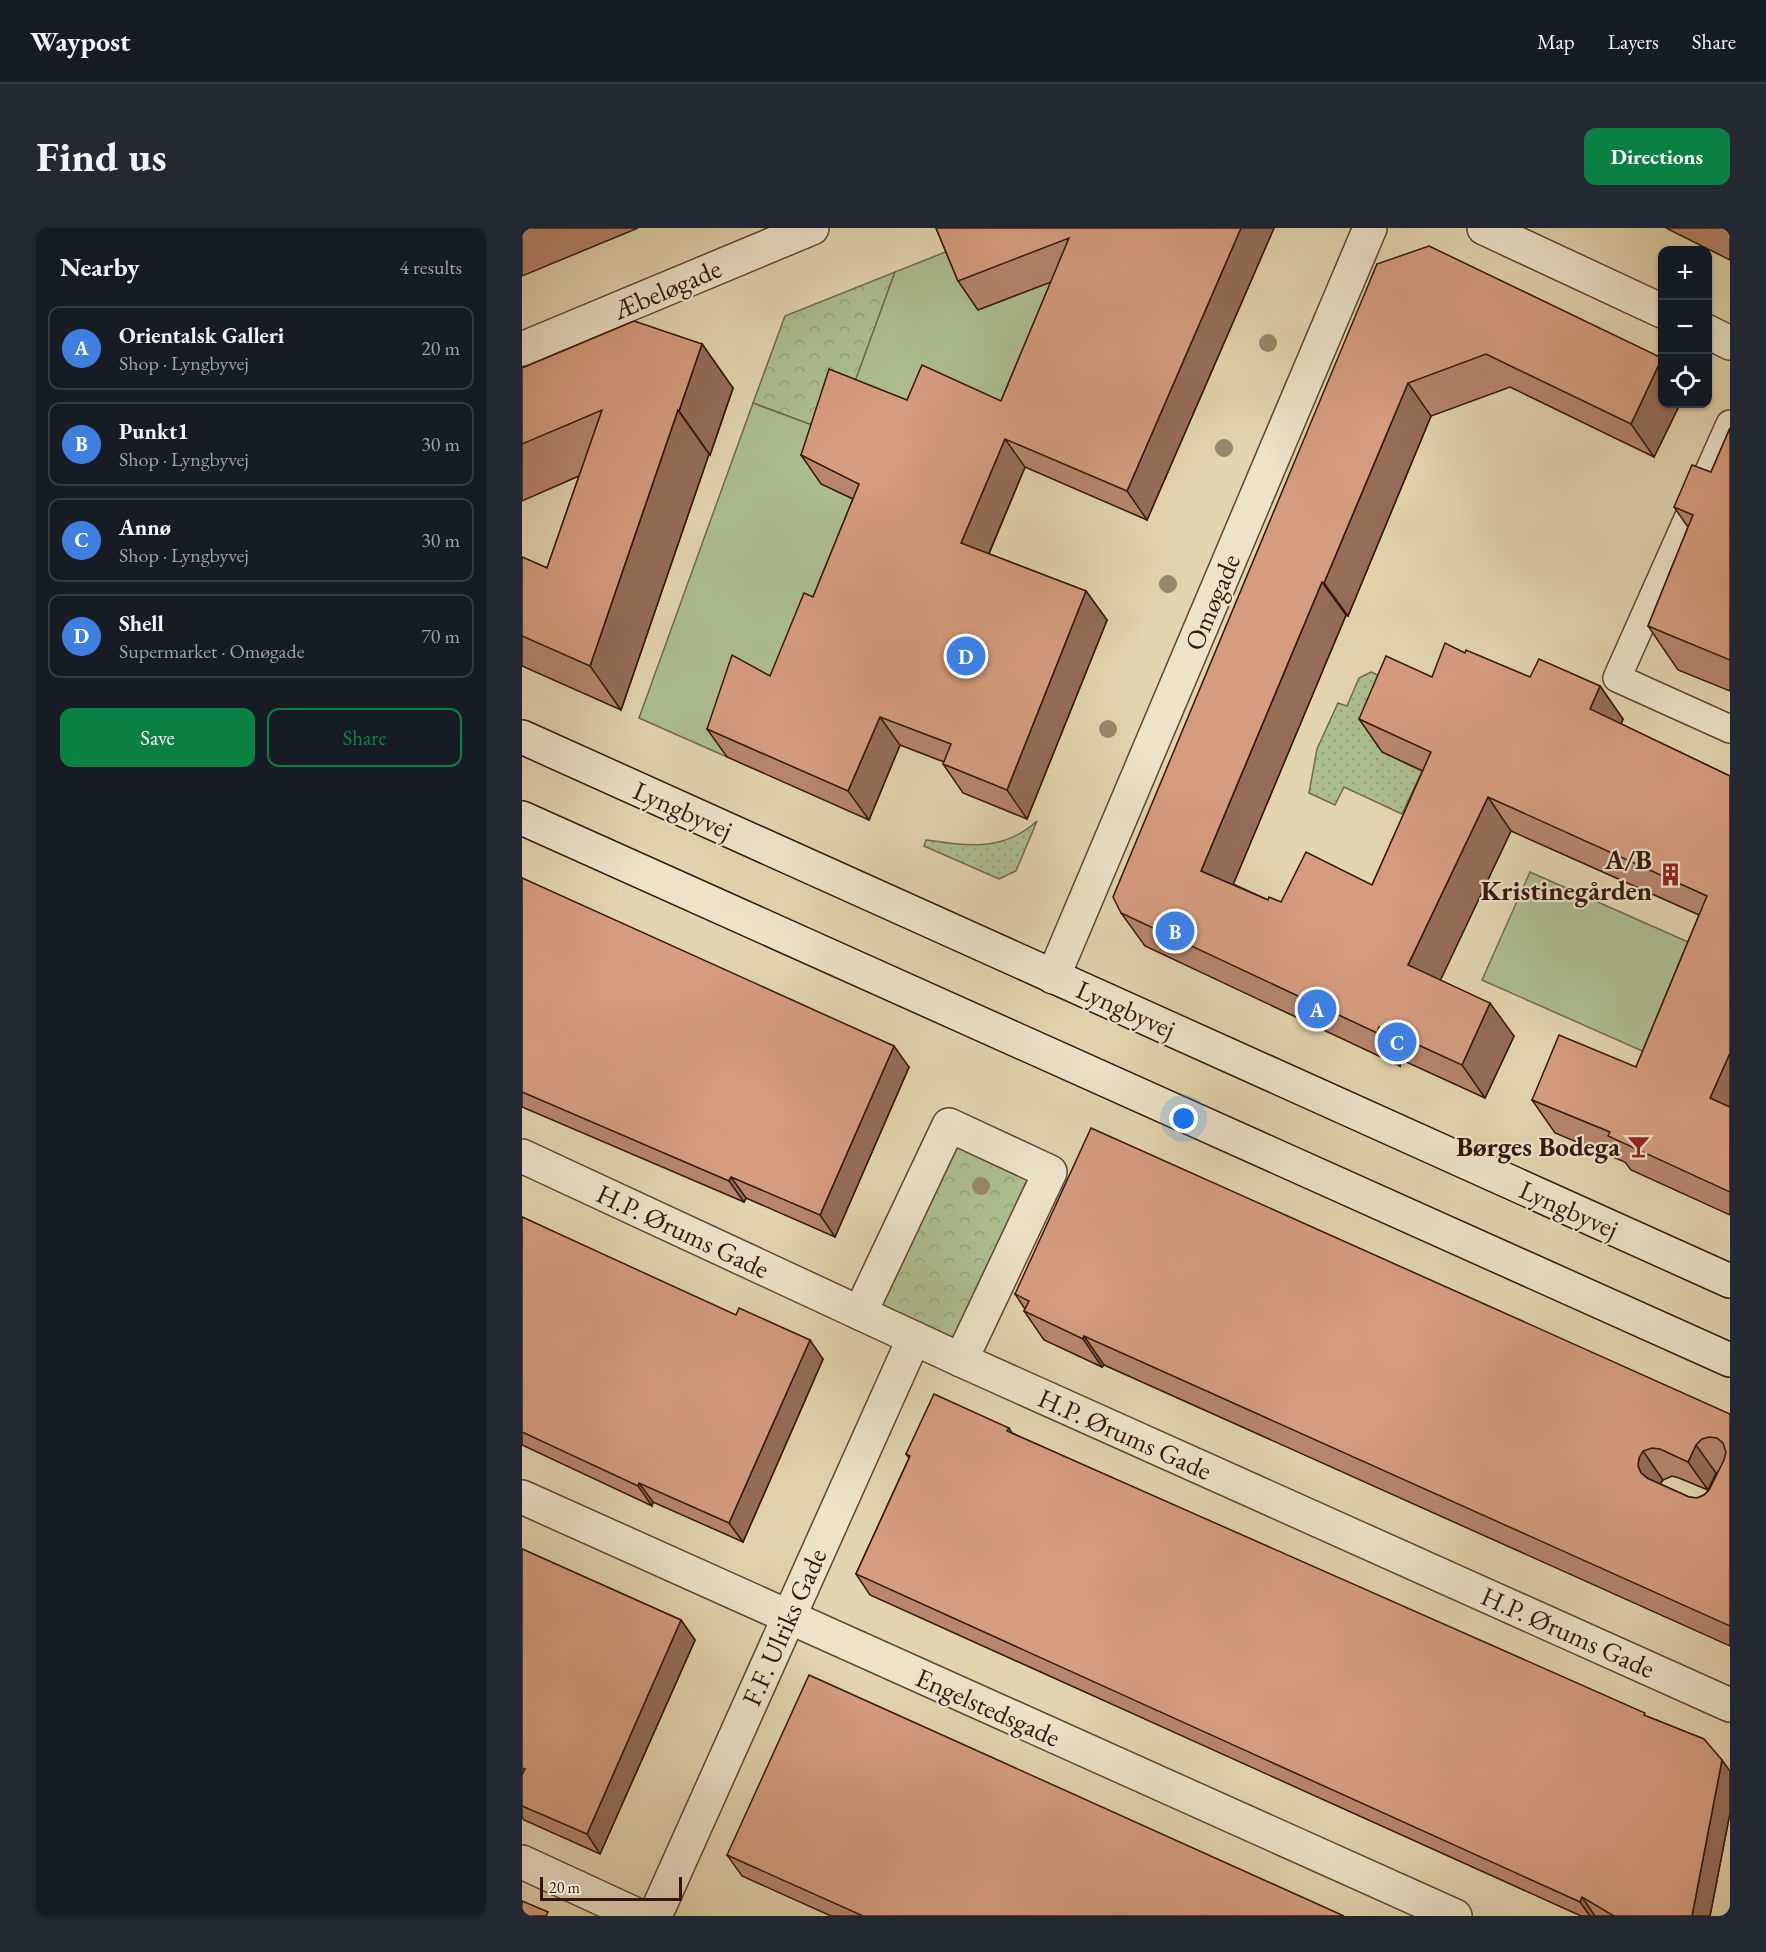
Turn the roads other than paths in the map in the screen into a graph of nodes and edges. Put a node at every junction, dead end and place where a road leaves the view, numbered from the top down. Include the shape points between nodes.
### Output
1 (812, 228) edge
2 (1370, 228) edge
3 (1484, 228) edge
4 (1658, 309) edge
5 (1712, 334) edge
6 (1730, 343) edge
7 (522, 349) edge
8 (1730, 424) edge
9 (1730, 729) edge
10 (522, 737) edge
11 (522, 818) edge
12 (1053, 976) junction
13 (522, 1156) edge
14 (1730, 1281) edge
15 (860, 1313) junction
16 (914, 1338) junction
17 (961, 1360) junction
18 (1730, 1360) edge
19 (522, 1497) edge
20 (788, 1618) junction
21 (1730, 1705) edge
22 (522, 1862) edge
23 (639, 1916) edge
24 (655, 1916) edge
25 (1455, 1916) edge

1 - 7 street, Æbeløgade
2 - 12 street, Omøgade
3 - 4 street
5 - 6 street
8 - 9 lane via 1617,678
10 - 12 street, Lyngbyvej
11 - 18 street
12 - 14 street, Lyngbyvej
13 - 15 street, H.P. Ørums Gade
15 - 16 street, H.P. Ørums Gade
15 - 17 street via 949,1125 1050,1172
16 - 17 street, H.P. Ørums Gade
16 - 20 street, F.F. Ulriks Gade
17 - 21 street, H.P. Ørums Gade
19 - 20 street, Engelstedsgade
20 - 24 street, F.F. Ulriks Gade
20 - 25 street, Engelstedsgade
22 - 23 street

